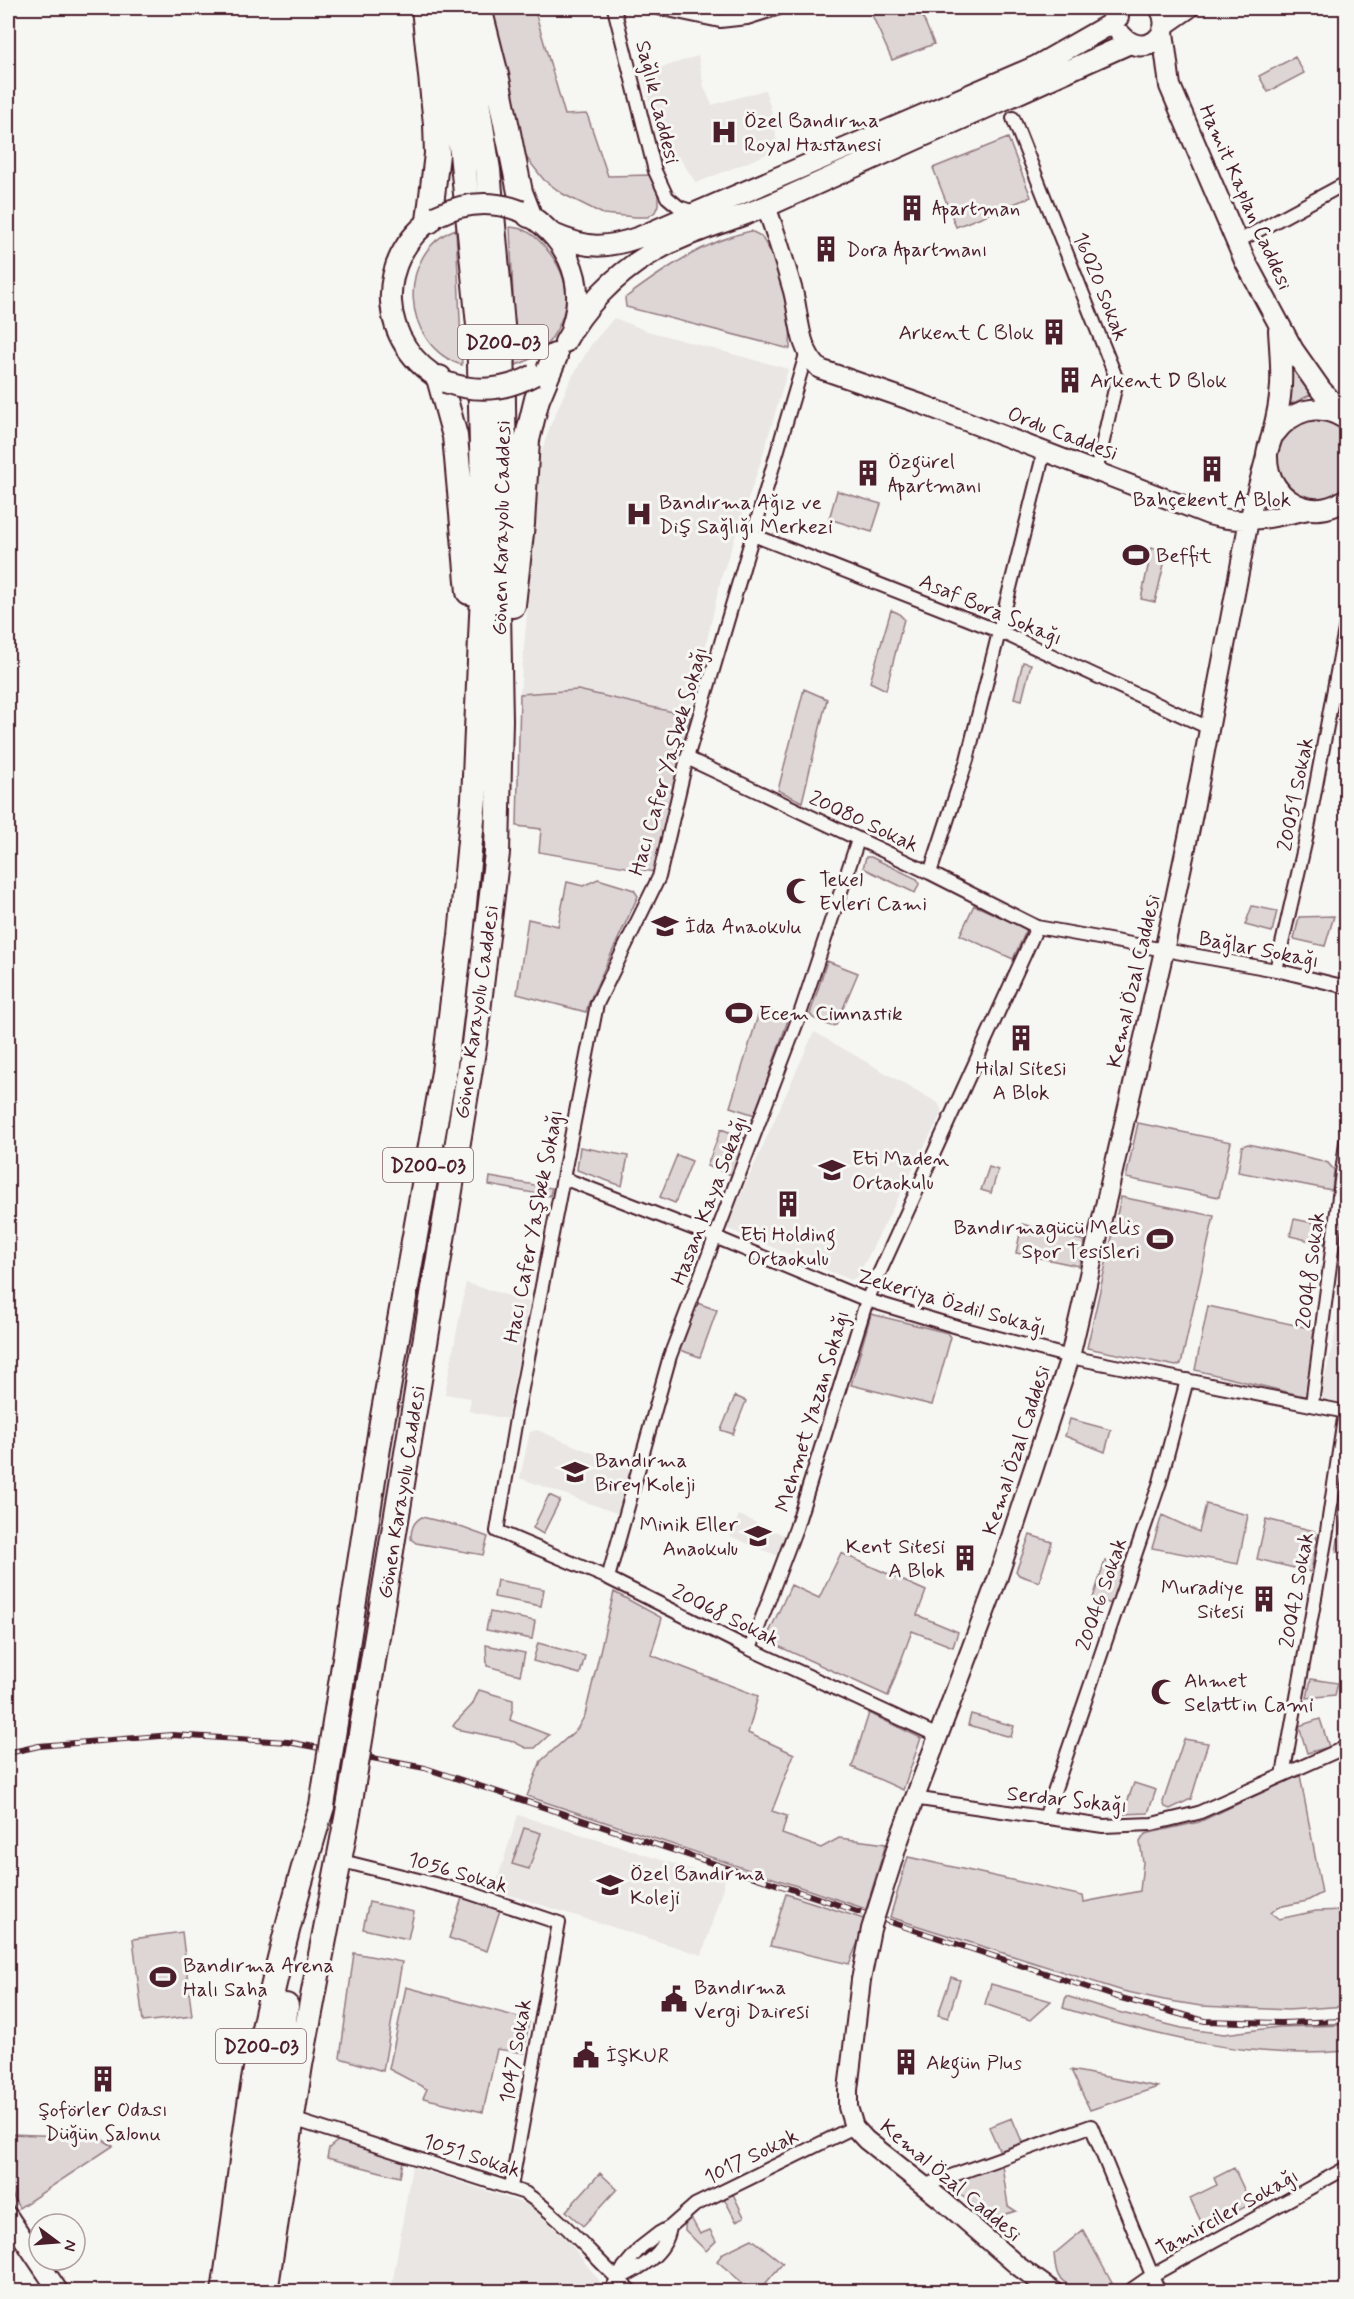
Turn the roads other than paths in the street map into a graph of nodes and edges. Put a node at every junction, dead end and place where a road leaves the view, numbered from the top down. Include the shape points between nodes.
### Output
1 (424, 8) edge
2 (442, 8) edge
3 (464, 8) edge
4 (479, 8) edge
5 (614, 8) edge
6 (658, 8) edge
7 (779, 8) edge
8 (1188, 8) edge
9 (1120, 10) edge
10 (1163, 21) edge
11 (1133, 44) junction
12 (1170, 86) junction
13 (1013, 118) dead end
14 (1347, 183) edge
15 (766, 206) junction
16 (674, 211) junction
17 (525, 213) junction
18 (433, 219) junction
19 (553, 234) junction
20 (1237, 242) junction
21 (1279, 327) junction
22 (560, 349) junction
23 (807, 351) junction
24 (442, 380) junction
25 (1347, 419) edge
26 (1270, 443) junction
27 (1044, 452) junction
28 (1096, 472) junction
29 (1347, 499) edge
30 (1313, 509) junction
31 (1284, 516) junction
32 (1249, 520) junction
33 (753, 535) junction
34 (1244, 549) junction
35 (1347, 624) edge
36 (1000, 632) junction
37 (480, 662) junction
38 (500, 678) junction
39 (1341, 687) edge
40 (1209, 728) junction
41 (687, 758) junction
42 (858, 840) junction
43 (930, 873) junction
44 (1037, 927) junction
45 (1164, 951) junction
46 (1276, 970) junction
47 (1347, 987) edge
48 (1347, 1142) edge
49 (563, 1178) junction
50 (716, 1237) junction
51 (867, 1300) junction
52 (1070, 1357) junction
53 (1187, 1380) junction
54 (1312, 1404) junction
55 (1346, 1412) edge
56 (496, 1531) joint
57 (608, 1578) junction
58 (750, 1649) junction
59 (938, 1736) junction
60 (1347, 1747) edge
61 (1283, 1775) junction
62 (913, 1798) junction
63 (322, 1806) junction
64 (348, 1813) junction
65 (1045, 1818) junction
66 (346, 1862) junction
67 (559, 1923) joint
68 (302, 2122) junction
69 (854, 2127) junction
70 (1347, 2169) edge
71 (923, 2186) junction
72 (511, 2187) junction
73 (8, 2216) edge
74 (1151, 2276) junction
75 (617, 2279) junction
76 (1047, 2289) edge
77 (59, 2292) edge
78 (224, 2292) edge
79 (243, 2292) edge
80 (265, 2292) edge
81 (275, 2292) edge
82 (610, 2292) edge
83 (632, 2292) edge
84 (1128, 2292) edge
85 (1159, 2292) edge

1 - 18 highway via 436,124
2 - 37 highway, Gönen Karayolu Caddesi / D200-03 via 462,153 479,325 483,487
3 - 38 highway, Gönen Karayolu Caddesi / D200-03 via 488,170 502,325
4 - 17 highway
5 - 16 street, Sağlık Caddesi via 649,154
6 - 7 street via 720,21
8 - 10 main road
9 - 11 main road, Hamit Kaplan Caddesi via 1121,35
9 - 16 main road via 1107,26 1037,66 694,212
10 - 11 main road via 1149,45
10 - 12 main road, Hamit Kaplan Caddesi
11 - 12 main road, Hamit Kaplan Caddesi
11 - 15 main road
12 - 20 main road, Hamit Kaplan Caddesi
13 - 28 street, 16020 Sokak via 1117,380
14 - 20 street
15 - 22 main road via 674,241 646,256 600,294
15 - 23 main road
16 - 19 main road via 640,237 618,245 574,243
17 - 18 main road, bridge via 500,204 478,203 456,207
17 - 19 main road
18 - 24 main road via 412,237 400,256 391,300 394,322 403,343 415,360
19 - 22 main road via 566,253 576,286 576,309
20 - 21 main road, Hamit Kaplan Caddesi
21 - 25 main road, Hamit Kaplan Caddesi via 1316,384
21 - 26 main road, Hamit Kaplan Caddesi via 1281,386
22 - 24 main road, bridge via 534,375 516,384 496,389 465,388
22 - 38 highway via 537,399 527,440 515,588
23 - 27 main road, Ordu Caddesi via 825,372
23 - 33 street, Hacı Cafer Yaşbek Sokağı
24 - 37 highway via 454,436 469,600
25 - 26 main road, Hamit Kaplan Caddesi via 1322,409 1294,414 1281,423
26 - 30 main road via 1267,468 1274,485 1284,498
26 - 32 main road, Hamit Kaplan Caddesi
27 - 28 main road, Ordu Caddesi
27 - 36 street
28 - 32 main road, Ordu Caddesi via 1209,515 1229,521
29 - 30 main road, Ordu Caddesi via 1332,507
30 - 31 main road, Ordu Caddesi
31 - 32 main road, Ordu Caddesi
31 - 34 main road via 1256,535
32 - 34 main road, Kemal Özal Caddesi
33 - 36 street, Asaf Bora Sokağı
33 - 41 street, Hacı Cafer Yaşbek Sokağı
34 - 40 main road, Kemal Özal Caddesi
35 - 39 street, 20051 Sokak
36 - 40 street, Asaf Bora Sokağı
36 - 43 street via 967,760
37 - 63 highway, Gönen Karayolu Caddesi / D200-03, bridge via 474,799 444,1072 384,1411
38 - 64 highway, Gönen Karayolu Caddesi / D200-03, bridge via 497,853 474,1044
39 - 46 street, 20051 Sokak
40 - 45 main road, Kemal Özal Caddesi
41 - 42 street, 20080 Sokak
41 - 49 street, Hacı Cafer Yaşbek Sokağı via 658,878 597,1004
42 - 43 street, 20080 Sokak
42 - 50 street, Hasan Kaya Sokağı via 799,1017
43 - 44 street, 20080 Sokak
44 - 45 street, 20080 Sokak
44 - 51 street, Mehmet Yazan Sokağı
45 - 46 street, Bağlar Sokağı
45 - 52 main road, Kemal Özal Caddesi
46 - 47 street, Bağlar Sokağı
48 - 54 street, 20048 Sokak
49 - 50 street, Zekeriya Özdil Sokağı
49 - 56 street, Hacı Cafer Yaşbek Sokağı
50 - 51 street, Zekeriya Özdil Sokağı
50 - 57 street, Hasan Kaya Sokağı via 670,1356
51 - 52 street, Zekeriya Özdil Sokağı
51 - 58 street, Mehmet Yazan Sokağı via 796,1528
52 - 53 street, Zekeriya Özdil Sokağı
52 - 59 main road, Kemal Özal Caddesi via 997,1580
53 - 54 street, Zekeriya Özdil Sokağı
53 - 65 street, 20046 Sokak via 1160,1482
54 - 55 street, Zekeriya Özdil Sokağı
55 - 61 street, 20042 Sokak
56 - 57 street, 20068 Sokak
57 - 58 street, 20068 Sokak
58 - 59 street, 20068 Sokak
59 - 62 main road, Kemal Özal Caddesi
60 - 61 street, Serdar Sokağı
61 - 65 street, Serdar Sokağı via 1198,1813 1152,1824 1103,1827
62 - 65 street, Serdar Sokağı
62 - 69 main road, Kemal Özal Caddesi, bridge via 870,1929 848,2090
63 - 78 highway, D200-03 via 294,1899 262,2045
63 - 79 highway, Gönen Karayolu Caddesi / D200-03 via 277,2056
64 - 66 main road
64 - 80 highway, Gönen Karayolu Caddesi / D200-03 via 300,2065
66 - 67 street, 1056 Sokak via 467,1892
66 - 68 main road via 342,1904
67 - 72 street, 1047 Sokak
68 - 72 street, 1051 Sokak
68 - 81 main road
69 - 71 main road, Kemal Özal Caddesi
69 - 75 street, 1017 Sokak via 695,2205 670,2227 667,2239 651,2259
70 - 74 street, Tamirciler Sokağı
71 - 74 street via 1091,2126
71 - 76 main road, Kemal Özal Caddesi
72 - 75 street, 1051 Sokak via 537,2201
73 - 77 main road
74 - 84 street, Tamirciler Sokağı
74 - 85 street
75 - 82 street
75 - 83 street, 1051 Sokak

